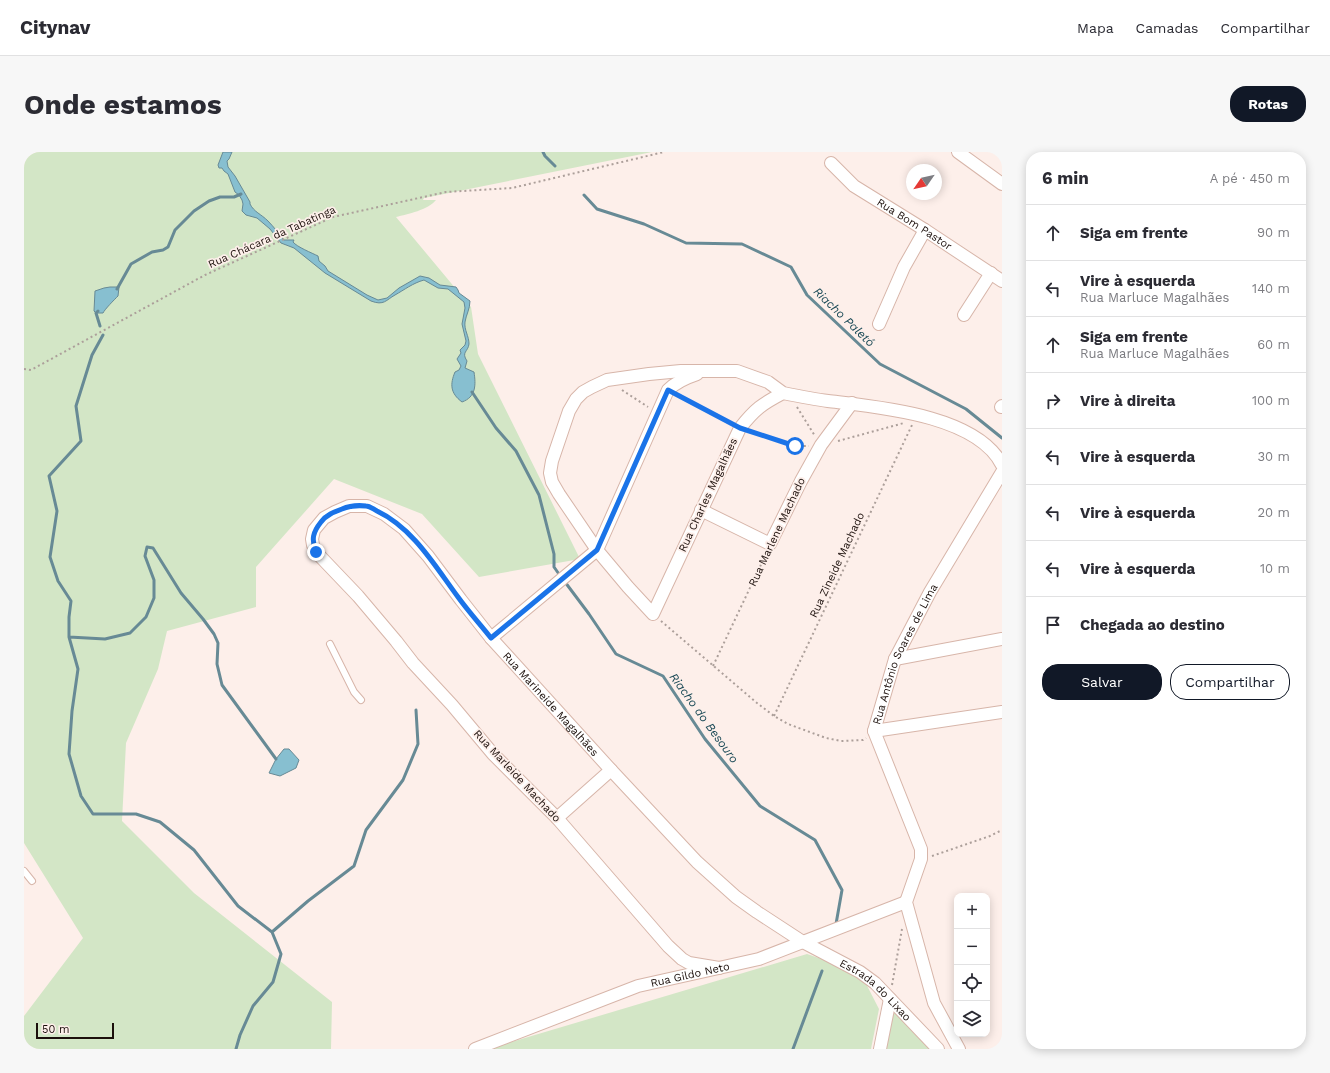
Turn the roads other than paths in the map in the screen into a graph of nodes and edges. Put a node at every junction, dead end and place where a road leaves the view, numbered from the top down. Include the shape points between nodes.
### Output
1 (958, 152) edge
2 (831, 163) dead end
3 (1002, 184) edge
4 (925, 230) junction
5 (991, 273) junction
6 (1002, 281) edge
7 (964, 315) dead end
8 (879, 324) dead end
9 (707, 371) junction
10 (783, 393) junction
11 (852, 403) junction
12 (1002, 465) edge
13 (1002, 472) edge
14 (701, 510) junction
15 (313, 545) joint
16 (597, 550) junction
17 (491, 638) junction
18 (1002, 639) edge
19 (330, 644) dead end
20 (895, 659) junction
21 (361, 700) dead end
22 (1002, 712) edge
23 (874, 730) junction
24 (611, 770) junction
25 (557, 818) junction
26 (24, 870) edge
27 (32, 881) dead end
28 (906, 902) junction
29 (803, 942) junction
30 (719, 968) junction
31 (890, 999) junction
32 (475, 1049) edge
33 (880, 1049) edge
34 (938, 1049) edge
35 (960, 1049) edge

1 - 3 street
2 - 4 street, Rua Bom Pastor via 854,186
4 - 5 street, Rua Bom Pastor
4 - 8 street via 904,267
5 - 6 street, Rua Bom Pastor
5 - 7 street
9 - 10 street via 738,371 768,382
9 - 16 street via 684,379 668,390
9 - 16 street via 649,374 607,380 583,392 576,399 569,411 550,473 559,494
10 - 11 street
10 - 14 street, Rua Charles Magalhães via 758,407 740,428
11 - 12 street via 906,412 960,428 990,448
11 - 14 street, Rua Marlene Machado via 820,445 800,480 770,544
13 - 20 street, Rua Antônio Soares de Lima via 930,592
14 - 16 street, Rua Charles Magalhães via 653,614
15 - 17 street, Rua Marineide Magalhães via 314,530 324,518 335,512 349,506 367,506 384,514 404,529 428,556
15 - 25 street, Rua Marleide Machado via 316,552 358,596 493,754
16 - 17 street
17 - 24 street, Rua Marineide Magalhães
18 - 20 street
19 - 21 lane via 354,692
20 - 23 street, Rua Antônio Soares de Lima
22 - 23 street
23 - 28 street, Rua Antônio Soares de Lima via 921,849 921,859
24 - 25 street
24 - 29 street, Rua Marineide Magalhães via 715,879 757,912
25 - 30 street, Rua Marleide Machado via 682,959 700,966
26 - 27 lane
28 - 29 street, Rua Gildo Neto
28 - 35 street via 934,1003
29 - 30 street, Rua Gildo Neto via 759,960
29 - 31 street, Estrada do Lixao via 860,972
30 - 32 street, Rua Gildo Neto via 638,986
31 - 33 street
31 - 34 street, Estrada do Lixao

